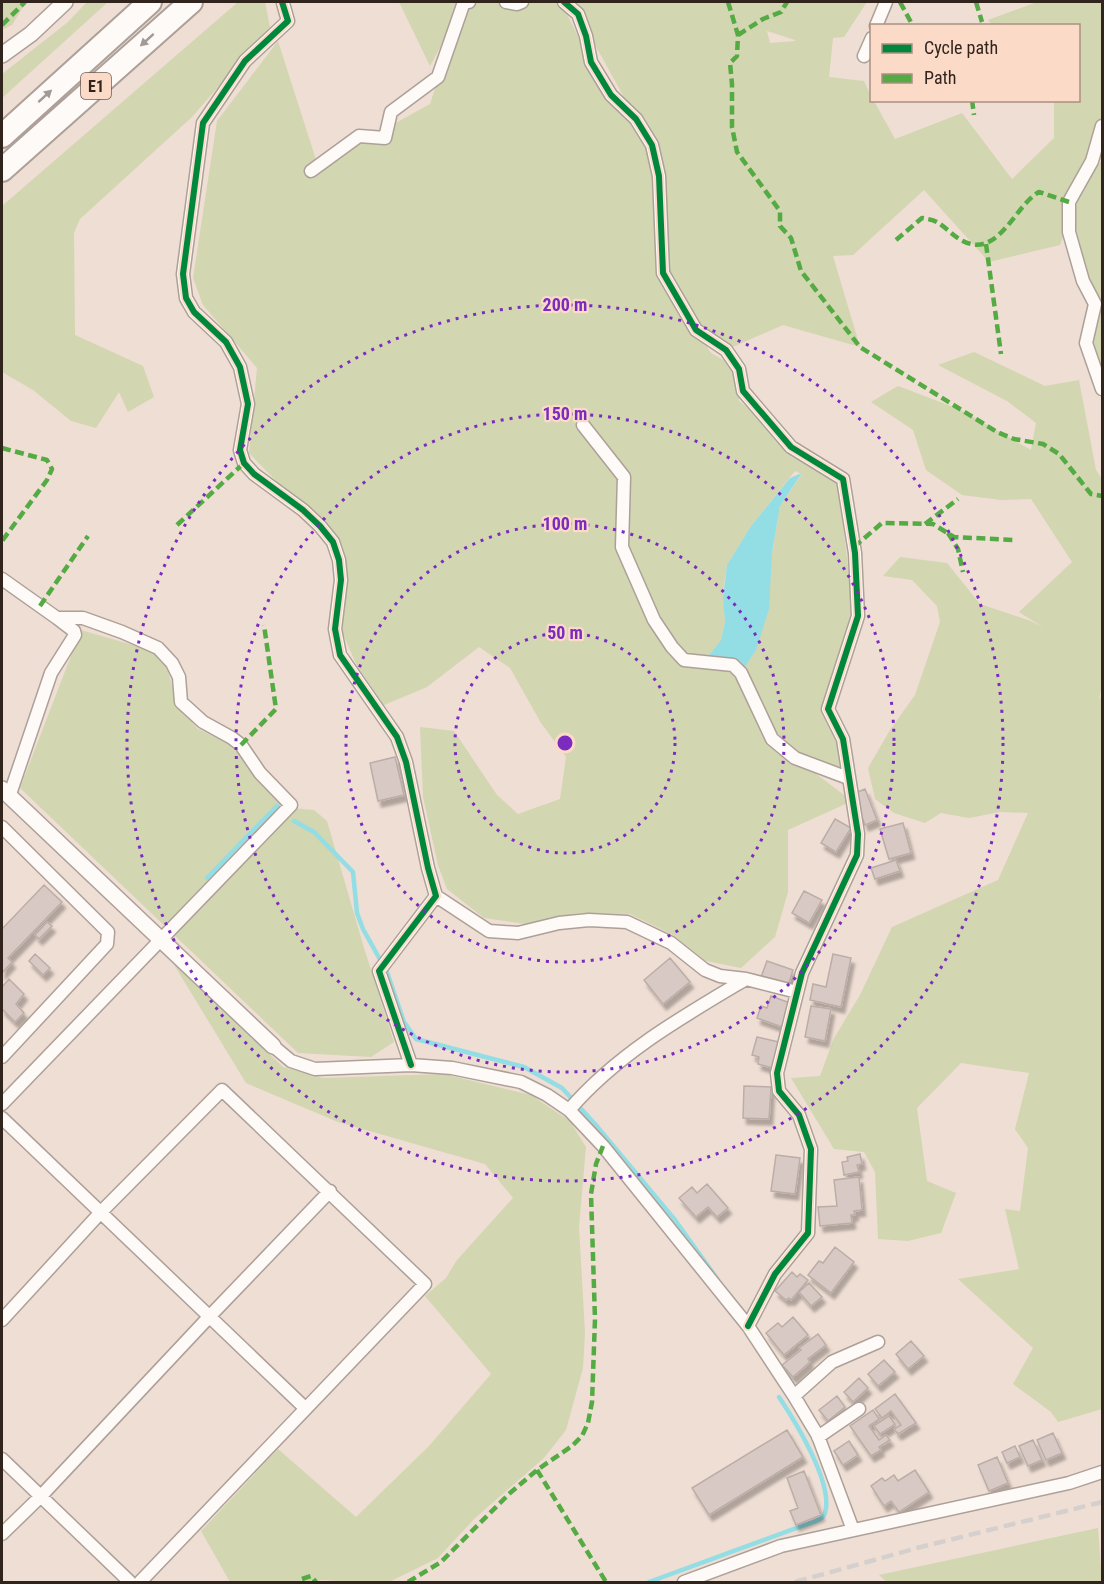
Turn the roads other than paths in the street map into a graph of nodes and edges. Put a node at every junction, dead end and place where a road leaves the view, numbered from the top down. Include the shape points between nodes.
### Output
1 (65, 2) edge
2 (150, 2) edge
3 (191, 2) edge
4 (470, 2) edge
5 (506, 2) edge
6 (522, 2) edge
7 (564, 2) edge
8 (886, 2) edge
9 (283, 3) dead end
10 (877, 24) edge
11 (870, 42) edge
12 (2, 55) edge
13 (864, 56) dead end
14 (1102, 126) edge
15 (2, 136) edge
16 (2, 170) edge
17 (311, 171) dead end
18 (1102, 389) edge
19 (583, 424) dead end
20 (2, 579) edge
21 (57, 618) junction
22 (848, 778) junction
23 (5, 793) edge
24 (2, 827) edge
25 (436, 896) junction
26 (160, 939) junction
27 (746, 979) junction
28 (797, 992) junction
29 (273, 1046) joint
30 (2, 1057) edge
31 (411, 1065) junction
32 (2, 1104) edge
33 (569, 1109) junction
34 (2, 1118) edge
35 (330, 1191) junction
36 (101, 1212) junction
37 (208, 1317) junction
38 (2, 1320) edge
39 (748, 1326) junction
40 (878, 1342) dead end
41 (794, 1396) junction
42 (305, 1408) junction
43 (858, 1409) dead end
44 (818, 1437) junction
45 (2, 1459) edge
46 (1102, 1472) edge
47 (41, 1497) junction
48 (853, 1530) junction
49 (2, 1534) edge
50 (130, 1582) edge
51 (140, 1582) edge
52 (684, 1582) edge

1 - 12 street
15 -> 2 highway, E1
3 -> 16 highway, E1
4 - 17 street via 464,3 438,77 391,112 385,138 359,136
5 - 6 street
7 - 22 street via 578,14 591,62 611,96 636,119 652,145 659,176 663,273 690,321 696,330 726,350 739,369 743,391 791,447 843,479 855,553 858,616 828,709 843,739
8 - 10 street
9 - 25 street via 288,21 245,61 203,123 183,274 186,298 194,312 226,342 240,368 248,404 240,450 244,463 303,510 333,542 341,580 334,629 340,655 397,737
11 - 13 street
14 - 18 street via 1092,161 1069,202 1069,232 1083,281 1095,304 1086,343
19 - 22 street via 624,477 622,547 654,620 672,648 684,660 733,665 741,673 772,739 795,758
20 - 21 street
21 - 23 street via 75,635 51,673
21 - 26 street via 83,618 158,648 179,677 181,702 202,722 241,745 260,773 291,805
22 - 28 street via 858,855
23 - 26 street
24 - 30 street via 108,932 107,944
25 - 27 street via 489,931 518,933 589,920 627,922 671,943 705,970
25 - 31 street via 379,972
26 - 29 street
26 - 32 street
27 - 28 street
27 - 33 street via 666,1026 588,1087
28 - 39 street via 777,1073 779,1091 799,1115 811,1149 808,1233 775,1274
29 - 31 street via 291,1060 315,1069
31 - 33 street via 452,1068 521,1082
33 - 39 street
34 - 36 street
35 - 36 street via 222,1090
35 - 37 street
35 - 42 street via 425,1284
36 - 37 street
36 - 38 street
37 - 42 street
37 - 47 street
39 - 41 street
40 - 41 street via 832,1362
41 - 44 street
42 - 51 street
43 - 44 street
44 - 48 street
45 - 47 street
46 - 48 street via 1070,1483
47 - 49 street
47 - 50 street
48 - 52 street via 782,1546

